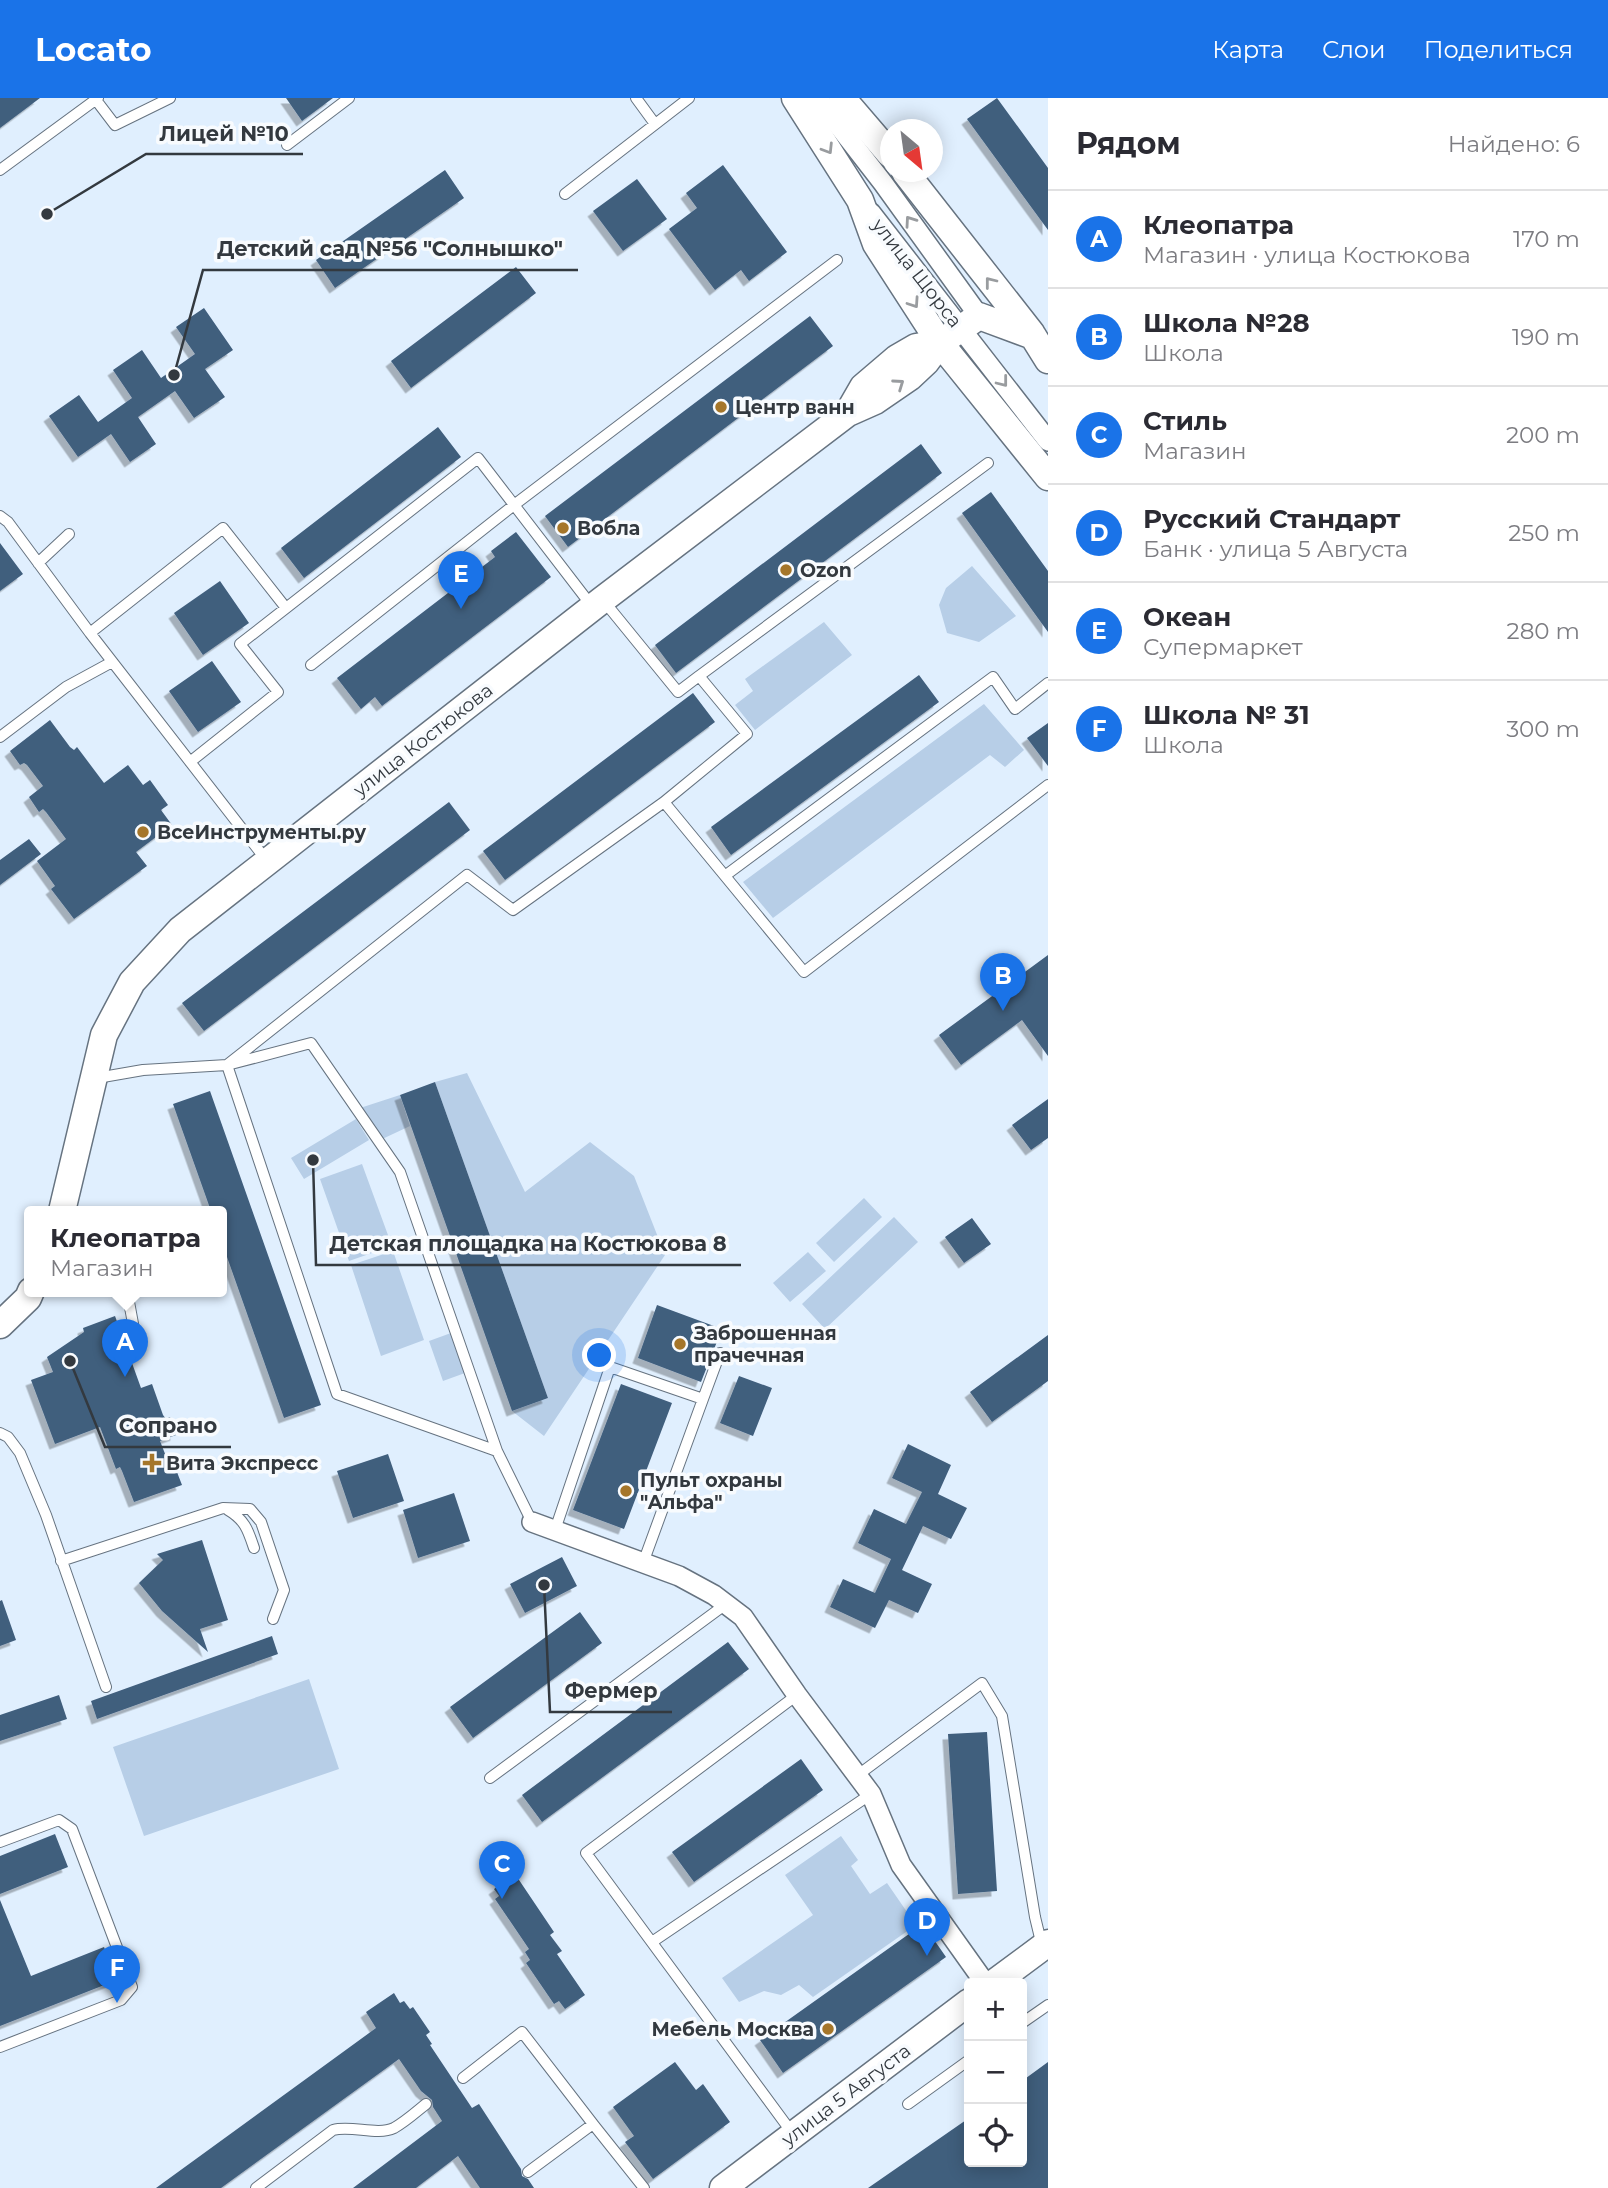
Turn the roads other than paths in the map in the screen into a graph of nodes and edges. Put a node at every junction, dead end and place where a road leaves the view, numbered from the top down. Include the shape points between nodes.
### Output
1 (170, 98) edge
2 (349, 98) edge
3 (636, 98) edge
4 (690, 98) edge
5 (795, 98) edge
6 (817, 98) edge
7 (842, 98) edge
8 (97, 99) edge
9 (655, 124) junction
10 (880, 141) edge
11 (287, 145) dead end
12 (0, 170) edge
13 (913, 182) edge
14 (565, 194) dead end
15 (837, 260) dead end
16 (960, 329) junction
17 (1033, 336) junction
18 (1048, 360) edge
19 (1048, 442) edge
20 (988, 463) dead end
21 (1048, 477) edge
22 (514, 505) junction
23 (0, 516) edge
24 (69, 534) dead end
25 (38, 564) junction
26 (598, 603) junction
27 (286, 608) junction
28 (90, 633) junction
29 (112, 662) junction
30 (311, 664) dead end
31 (699, 676) junction
32 (1048, 683) edge
33 (0, 737) edge
34 (190, 762) junction
35 (1048, 785) edge
36 (664, 802) junction
37 (267, 862) junction
38 (726, 875) junction
39 (227, 1065) junction
40 (93, 1078) junction
41 (63, 1206) edge
42 (28, 1297) edge
43 (128, 1297) edge
44 (0, 1325) edge
45 (134, 1329) dead end
46 (720, 1353) dead end
47 (703, 1399) junction
48 (0, 1433) edge
49 (497, 1451) junction
50 (223, 1507) junction
51 (532, 1522) joint
52 (555, 1530) junction
53 (254, 1548) dead end
54 (61, 1562) junction
55 (643, 1563) junction
56 (726, 1604) junction
57 (272, 1619) dead end
58 (106, 1687) dead end
59 (797, 1695) junction
60 (858, 1775) junction
61 (490, 1778) dead end
62 (871, 1794) junction
63 (0, 1842) edge
64 (652, 1942) junction
65 (1045, 1945) edge
66 (981, 1978) edge
67 (1001, 1978) edge
68 (1048, 2005) edge
69 (964, 2006) edge
70 (1027, 2020) edge
71 (0, 2047) edge
72 (964, 2064) edge
73 (463, 2078) dead end
74 (426, 2104) dead end
75 (908, 2104) dead end
76 (593, 2124) junction
77 (793, 2135) junction
78 (528, 2172) dead end
79 (256, 2188) edge
80 (644, 2188) edge
81 (723, 2188) edge

1 - 8 lane via 115,125
2 - 11 lane
3 - 9 lane
4 - 9 lane
5 -> 16 main road, улица Щорса via 860,200 876,244
16 -> 6 street, улица Щорса via 883,183
7 - 10 main road
8 - 12 lane
9 - 14 lane
17 -> 13 main road
15 - 22 lane
16 - 17 main road, улица Щорса
16 -> 19 street, улица Щорса
16 - 21 main road, улица Щорса
16 - 26 main road, улица Костюкова via 910,377 875,401 848,412
17 - 18 main road
20 - 31 lane
22 - 26 lane
22 - 27 lane via 478,458
22 - 30 lane
23 - 25 lane
24 - 25 lane
25 - 28 lane
26 - 31 lane via 678,692
26 - 37 main road, улица Костюкова
27 - 28 lane via 223,528
27 - 34 lane via 240,644 278,692
28 - 29 lane
29 - 33 lane via 66,687
29 - 34 lane
31 - 36 lane via 747,734
32 - 38 lane via 1015,709 993,677
34 - 37 lane
35 - 38 lane via 804,972
36 - 38 lane
36 - 39 lane via 513,910 467,875
37 - 40 main road, улица Костюкова via 180,930 132,982 104,1035
39 - 40 lane
39 - 49 lane via 337,1394
39 - 49 lane via 312,1043 400,1172
40 - 41 main road, улица Костюкова
42 - 44 main road
43 - 45 lane
46 - 47 lane
47 - 52 lane via 610,1367
47 - 55 lane
48 - 54 lane via 20,1453
49 - 51 lane
50 - 53 lane via 247,1524
50 - 54 lane
50 - 57 lane via 250,1509 261,1522 284,1590
51 - 52 street
52 - 55 street
54 - 58 lane
55 - 56 street via 679,1576
56 - 59 street via 743,1617
56 - 61 lane
59 - 60 street
59 - 64 lane via 586,1853
60 - 62 street
60 - 65 lane via 982,1683 1002,1716 1035,1917
62 - 64 lane
62 - 66 street via 901,1865
63 - 71 lane via 59,1820 72,1829 132,1987 121,2000
64 - 77 lane
65 - 67 main road
68 - 70 lane
69 - 77 main road, улица 5 Августа
72 - 75 lane
73 - 76 lane via 522,2032
74 - 79 lane via 393,2128 333,2130
76 - 78 lane
76 - 80 lane
77 - 81 main road, улица 5 Августа

